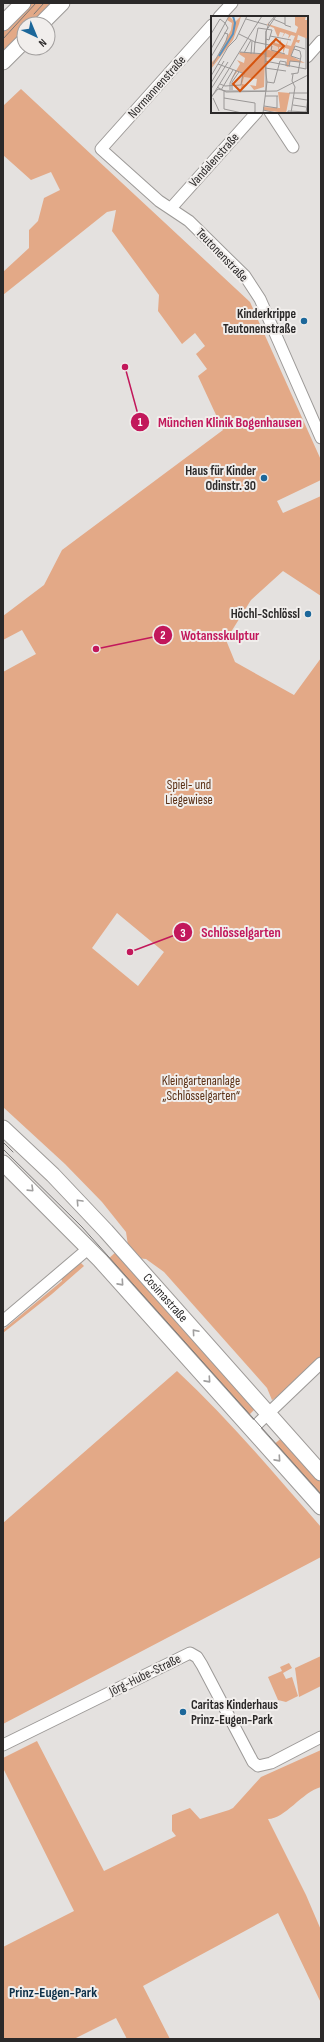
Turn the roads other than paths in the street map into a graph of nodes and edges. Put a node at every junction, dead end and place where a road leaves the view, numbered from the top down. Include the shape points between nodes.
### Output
1 (23, 3) edge
2 (62, 3) edge
3 (232, 3) edge
4 (49, 16) edge
5 (220, 16) edge
6 (3, 23) edge
7 (211, 26) edge
8 (321, 41) edge
9 (16, 49) edge
10 (308, 56) edge
11 (3, 62) edge
12 (256, 113) edge
13 (271, 113) edge
14 (293, 146) dead end
15 (101, 148) joint
16 (172, 208) junction
17 (321, 438) edge
18 (3, 1128) edge
19 (3, 1163) edge
20 (106, 1231) junction
21 (89, 1248) junction
22 (3, 1321) edge
23 (321, 1363) edge
24 (268, 1414) junction
25 (252, 1429) junction
26 (321, 1473) edge
27 (321, 1507) edge
28 (321, 1737) edge
29 (3, 1745) edge

1 - 6 main road
2 - 4 main road
3 - 5 street
7 - 15 street, Normannenstraße
8 - 10 street
9 - 11 main road
12 - 16 street, Vandalenstraße
13 - 14 street
15 - 16 street, Teutonenstraße via 159,201
16 - 17 street, Teutonenstraße via 227,257 260,299
20 -> 18 main road, Cosimastraße via 54,1175
19 -> 21 main road, Cosimastraße
20 - 21 main road
24 -> 20 main road, Cosimastraße
21 - 22 street
21 -> 25 main road, Cosimastraße
23 - 24 street
24 - 25 street
24 - 26 main road, Cosimastraße
25 -> 27 main road, Cosimastraße
28 - 29 street, Jörg-Hube-Straße via 271,1763 258,1766 253,1762 202,1665 197,1657 190,1653

